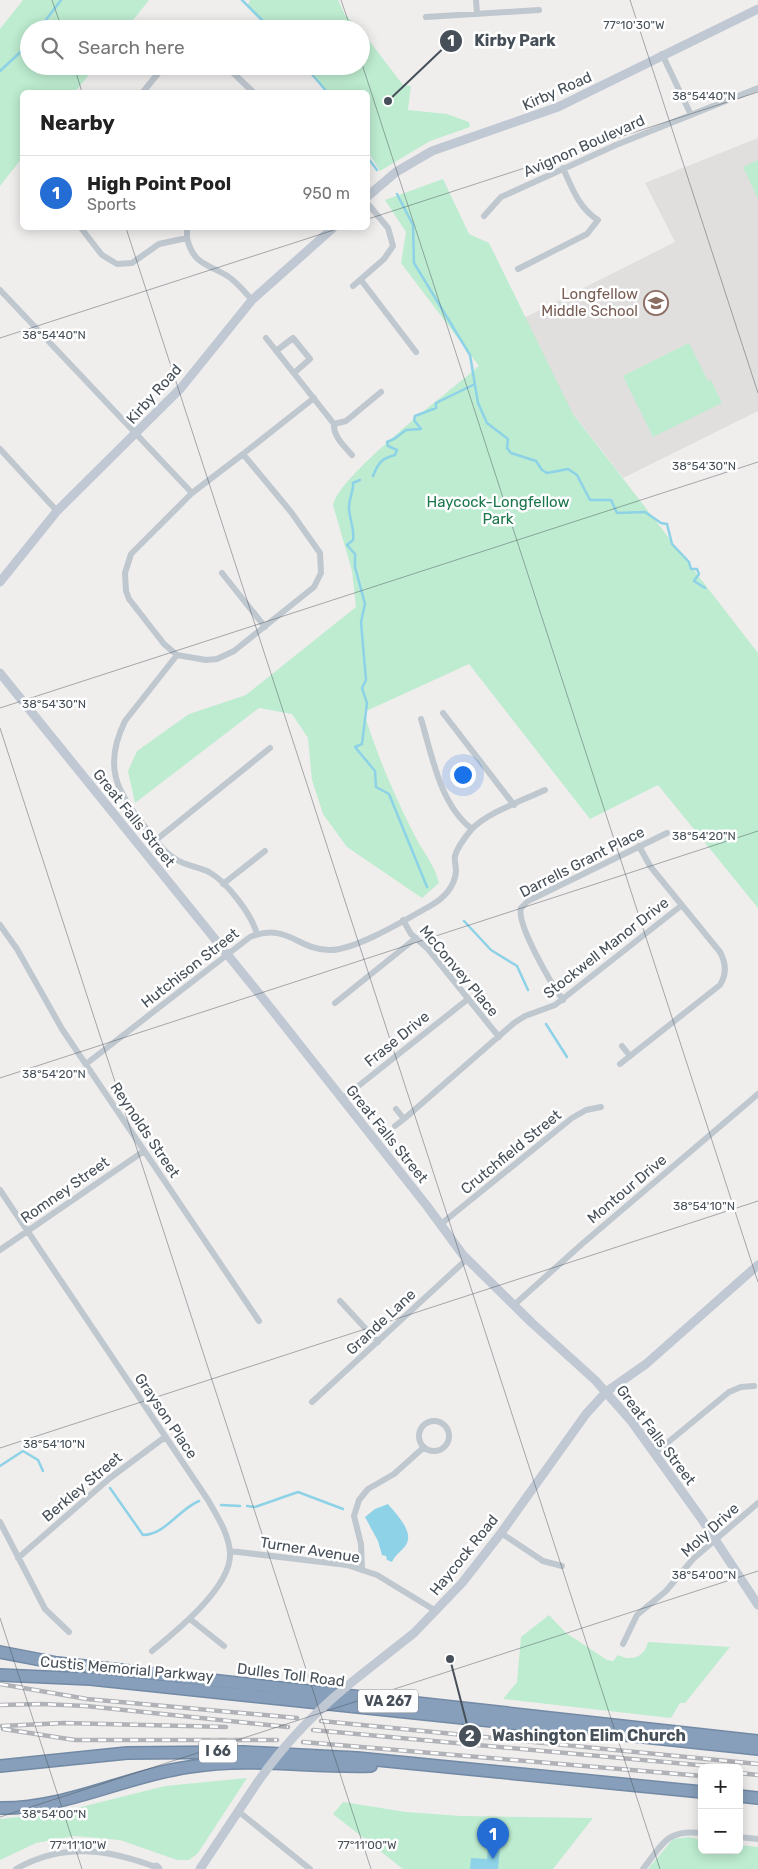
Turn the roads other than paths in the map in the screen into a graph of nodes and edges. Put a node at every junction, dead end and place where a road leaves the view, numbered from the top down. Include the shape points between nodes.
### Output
1 (476, 0) edge
2 (758, 9) edge
3 (539, 10) dead end
4 (477, 14) junction
5 (426, 18) dead end
6 (662, 54) junction
7 (157, 75) edge
8 (235, 75) edge
9 (758, 88) edge
10 (145, 90) edge
11 (251, 90) edge
12 (691, 115) junction
13 (563, 168) junction
14 (370, 194) edge
15 (370, 206) edge
16 (484, 216) dead end
17 (83, 230) edge
18 (187, 230) edge
19 (331, 230) edge
20 (187, 238) junction
21 (518, 269) dead end
22 (360, 280) junction
23 (353, 286) dead end
24 (0, 290) edge
25 (252, 300) junction
26 (266, 338) dead end
27 (276, 351) junction
28 (416, 352) dead end
29 (294, 373) junction
30 (381, 392) dead end
31 (314, 398) junction
32 (334, 424) junction
33 (135, 435) junction
34 (0, 449) edge
35 (243, 454) junction
36 (352, 455) dead end
37 (192, 493) junction
38 (57, 510) junction
39 (222, 572) dead end
40 (0, 582) edge
41 (265, 627) junction
42 (176, 654) junction
43 (0, 673) edge
44 (443, 713) dead end
45 (421, 719) dead end
46 (270, 748) dead end
47 (545, 790) dead end
48 (514, 805) junction
49 (472, 829) junction
50 (667, 833) dead end
51 (156, 840) junction
52 (640, 846) junction
53 (265, 851) dead end
54 (223, 884) junction
55 (682, 905) junction
56 (403, 920) junction
57 (0, 925) edge
58 (258, 934) junction
59 (416, 938) junction
60 (227, 954) junction
61 (468, 999) junction
62 (563, 1000) junction
63 (335, 1003) dead end
64 (498, 1037) junction
65 (622, 1046) dead end
66 (630, 1056) junction
67 (86, 1064) junction
68 (620, 1064) dead end
69 (758, 1094) edge
70 (342, 1099) junction
71 (601, 1107) dead end
72 (396, 1109) dead end
73 (404, 1119) junction
74 (395, 1126) dead end
75 (144, 1151) junction
76 (0, 1190) edge
77 (440, 1224) junction
78 (28, 1231) junction
79 (0, 1250) edge
80 (467, 1259) junction
81 (758, 1265) edge
82 (340, 1302) dead end
83 (514, 1305) junction
84 (259, 1321) dead end
85 (378, 1342) junction
86 (754, 1386) dead end
87 (606, 1392) junction
88 (312, 1402) dead end
89 (164, 1437) junction
90 (423, 1448) junction
91 (655, 1453) junction
92 (758, 1503) edge
93 (0, 1522) edge
94 (501, 1533) junction
95 (715, 1540) junction
96 (230, 1551) junction
97 (18, 1558) junction
98 (562, 1566) dead end
99 (362, 1569) junction
100 (758, 1605) edge
101 (436, 1611) junction
102 (190, 1619) junction
103 (69, 1632) dead end
104 (623, 1644) dead end
105 (224, 1646) dead end
106 (152, 1651) dead end
107 (0, 1652) edge
108 (0, 1675) edge
109 (758, 1740) edge
110 (758, 1750) edge
111 (411, 1765) junction
112 (0, 1766) edge
113 (698, 1792) edge
114 (743, 1796) edge
115 (758, 1798) edge
116 (0, 1808) edge
117 (238, 1811) junction
118 (698, 1833) edge
119 (743, 1837) edge
120 (758, 1839) edge
121 (159, 1868) edge
122 (16, 1869) edge
123 (200, 1869) edge
124 (310, 1869) edge
125 (644, 1869) edge

1 - 4 street
2 - 6 main road, Kirby Road
3 - 4 street
4 - 5 street
6 - 12 street
6 - 14 main road, Kirby Road via 550,111 432,151 396,172
7 - 10 street
8 - 11 street
9 - 12 street, Avignon Boulevard
12 - 13 street, Avignon Boulevard
13 - 16 street, Avignon Boulevard via 501,197
13 - 21 street via 579,203 598,220 587,234
15 - 22 street via 388,228 393,246 384,259
17 - 20 street via 102,256 117,264 132,263 159,244
18 - 20 street
19 - 25 main road, Kirby Road
20 - 25 street via 195,256 203,264 227,275
22 - 23 street
22 - 28 street
24 - 33 street
25 - 33 main road, Kirby Road via 181,388
26 - 27 street
27 - 29 street
27 - 29 street via 293,338 310,360
29 - 31 street
30 - 32 street via 346,421
31 - 32 street
31 - 35 street
32 - 36 street via 337,436
33 - 37 street
33 - 38 main road, Kirby Road
34 - 38 street
35 - 37 street
35 - 41 street via 290,512 321,559 321,573 314,588
37 - 42 street via 136,548 125,573 129,599 164,644
38 - 40 main road, Kirby Road
39 - 41 street
41 - 42 street via 234,651 217,659 196,660
42 - 51 street via 125,721 113,759 116,780 126,801
43 - 60 main road, Great Falls Street
44 - 48 street
45 - 49 street via 441,782 460,818
46 - 51 street
47 - 48 street
48 - 49 street
49 - 56 street, Hutchison Street via 455,855 456,873 447,893
50 - 52 street, Darrells Grant Place
51 - 54 street via 178,861 208,872
52 - 55 street via 650,866
52 - 62 street, Darrells Grant Place via 528,901 521,908 521,922
53 - 54 street
54 - 58 street via 251,918
55 - 62 street, Stockwell Manor Drive
55 - 66 street via 722,956 725,966 723,980
56 - 58 street, Hutchison Street via 339,950 321,950 279,933
56 - 59 street, McConvey Place
57 - 67 street, Reynolds Street
58 - 60 street, Hutchison Street
59 - 61 street, McConvey Place
59 - 63 street
60 - 67 street, Hutchison Street
60 - 70 main road, Great Falls Street
61 - 64 street, McConvey Place
61 - 70 street, Frase Drive
62 - 64 street, Stockwell Manor Drive via 549,1009 520,1018
64 - 73 street, Stockwell Manor Drive
65 - 66 street
66 - 68 street
67 - 75 street, Reynolds Street
69 - 83 street, Montour Drive
70 - 77 main road, Great Falls Street
71 - 77 street, Crutchfield Street via 586,1110 572,1118
72 - 73 street
73 - 74 street, Stockwell Manor Drive
75 - 78 street, Romney Street
75 - 84 street, Reynolds Street
76 - 78 street, Grayson Place
77 - 80 main road, Great Falls Street
78 - 79 street, Romney Street
78 - 89 street, Grayson Place
80 - 83 main road, Great Falls Street
80 - 85 street, Grande Lane
81 - 87 main road, Haycock Road via 646,1364
82 - 85 street
83 - 87 main road, Great Falls Street
85 - 88 street, Grande Lane
86 - 91 street via 729,1392
87 - 91 main road, Great Falls Street
87 - 94 main road, Haycock Road via 572,1433
89 - 96 street, Grayson Place via 208,1500 221,1523
89 - 97 street, Berkley Street via 110,1478
90 - 90 street via 433,1452 444,1449 449,1440 446,1426 433,1421 423,1425 418,1435
90 - 99 street via 359,1500 354,1516 361,1544
91 - 95 main road, Great Falls Street
92 - 95 street, Moly Drive
93 - 97 street
94 - 98 street via 543,1562
94 - 101 main road, Haycock Road
95 - 100 main road, Great Falls Street
95 - 104 street, Moly Drive via 693,1559 666,1591 637,1615
96 - 99 street, Turner Avenue
96 - 102 street, Grayson Place via 230,1563 224,1578
97 - 103 street via 49,1615
99 - 101 street, Turner Avenue
101 - 117 main road, Haycock Road, bridge via 304,1725 277,1756
102 - 105 street
102 - 106 street, Grayson Place
107 - 109 highway, Dulles Toll Road / VA 267 via 57,1663
108 - 110 highway, Custis Memorial Parkway via 90,1679
111 - 112 highway, I 66 via 297,1755 188,1751 104,1754
111 - 113 highway, I 66
111 - 116 highway via 355,1767 262,1761 216,1763 148,1775 51,1804
114 - 115 highway
117 - 123 main road, Haycock Road
117 - 124 street
118 - 125 street via 672,1835
119 - 120 street
121 - 122 street via 125,1856 88,1850 50,1854

